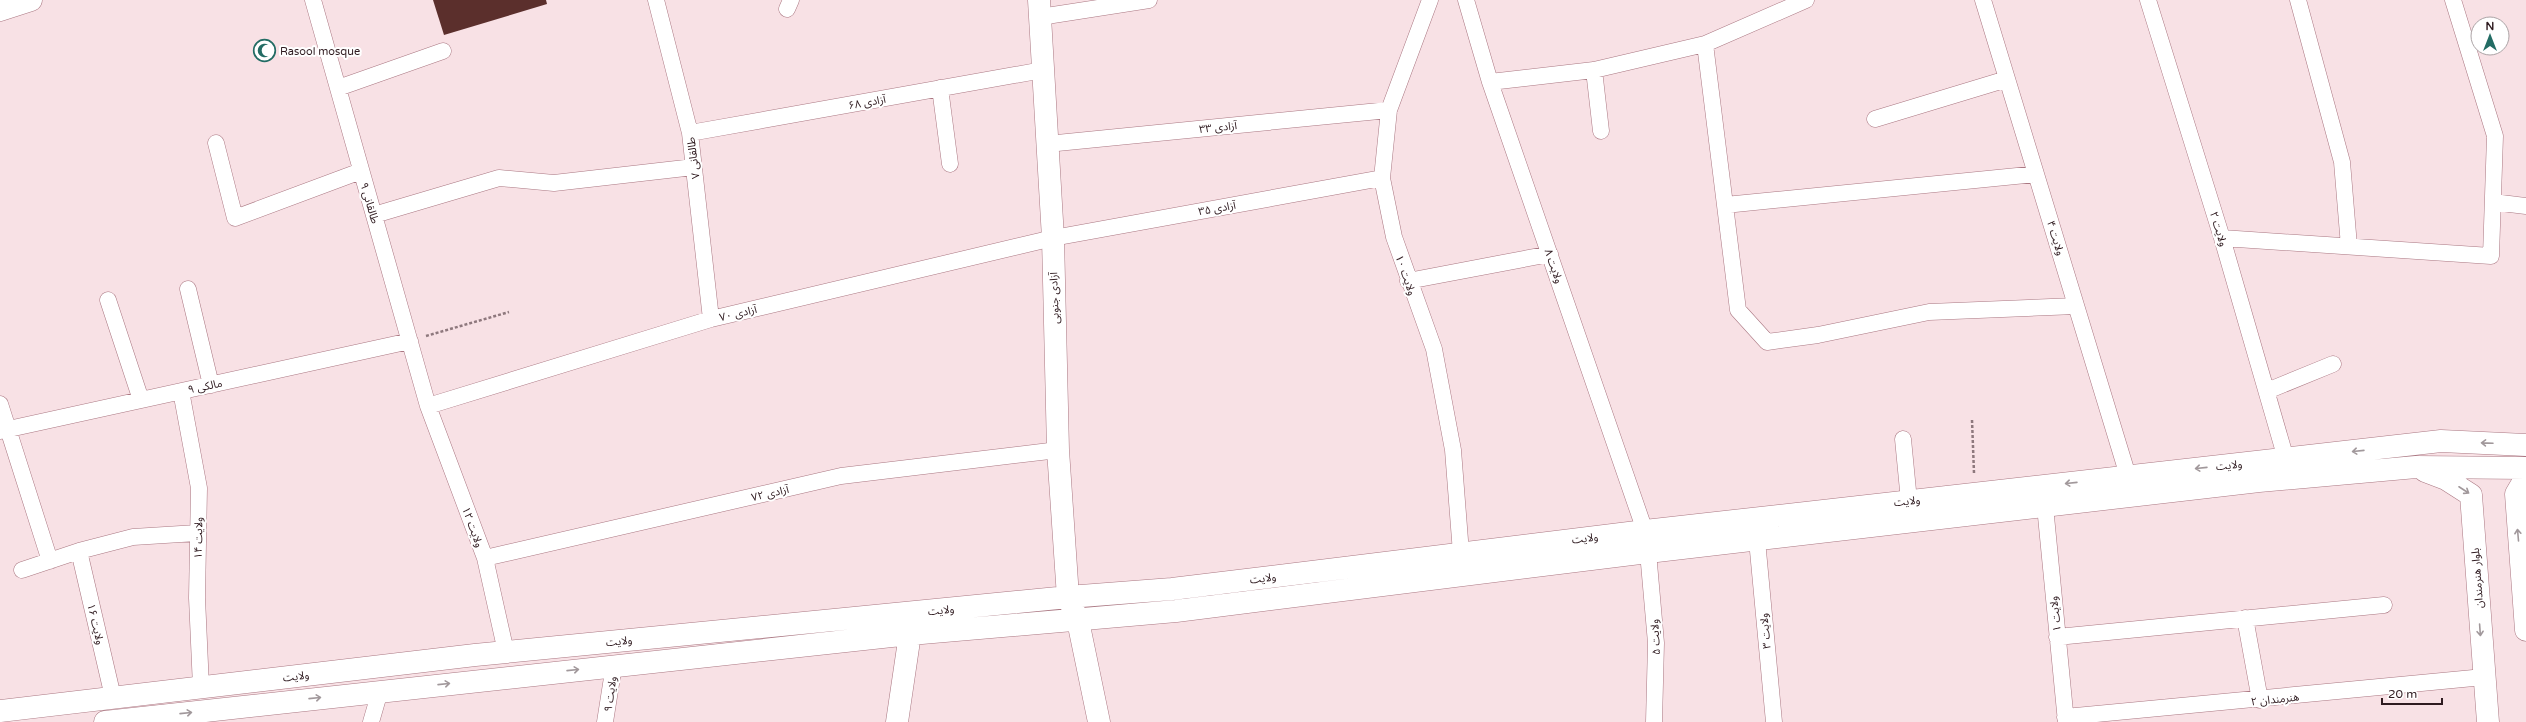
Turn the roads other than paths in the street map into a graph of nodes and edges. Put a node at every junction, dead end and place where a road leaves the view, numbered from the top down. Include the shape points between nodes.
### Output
1 (31, 0) edge
2 (313, 0) edge
3 (656, 0) edge
4 (1149, 0) edge
5 (1430, 0) edge
6 (1466, 0) edge
7 (1806, 0) edge
8 (1983, 0) edge
9 (2148, 0) edge
10 (2298, 0) edge
11 (2453, 0) edge
12 (1040, 8) edge
13 (0, 10) edge
14 (1705, 44) junction
15 (443, 51) dead end
16 (1043, 70) junction
17 (1594, 70) junction
18 (2007, 79) junction
19 (1490, 82) junction
20 (338, 88) junction
21 (940, 88) junction
22 (1389, 110) junction
23 (1875, 120) dead end
24 (1601, 131) dead end
25 (690, 134) junction
26 (216, 143) dead end
27 (1047, 144) junction
28 (950, 164) dead end
29 (694, 167) junction
30 (361, 171) junction
31 (2036, 174) junction
32 (1382, 178) junction
33 (2493, 202) junction
34 (1725, 205) junction
35 (2526, 206) edge
36 (374, 215) junction
37 (1053, 238) junction
38 (2222, 238) junction
39 (2349, 246) junction
40 (1550, 254) junction
41 (1408, 281) junction
42 (188, 289) dead end
43 (108, 300) dead end
44 (2076, 306) junction
45 (711, 319) junction
46 (410, 341) junction
47 (2333, 364) dead end
48 (211, 385) junction
49 (181, 391) junction
50 (2267, 391) junction
51 (141, 400) junction
52 (0, 404) edge
53 (428, 406) junction
54 (4, 430) edge
55 (1903, 439) dead end
56 (2526, 445) edge
57 (1058, 450) junction
58 (2286, 458) junction
59 (2416, 467) junction
60 (2526, 468) edge
61 (2128, 476) junction
62 (2526, 477) edge
63 (1909, 501) junction
64 (2045, 506) junction
65 (1645, 531) junction
66 (197, 533) junction
67 (1757, 540) junction
68 (79, 551) junction
69 (1648, 552) junction
70 (1461, 553) junction
71 (485, 558) junction
72 (50, 561) junction
73 (22, 570) dead end
74 (1068, 597) junction
75 (2384, 605) dead end
76 (2245, 618) junction
77 (1078, 621) junction
78 (2526, 630) edge
79 (910, 634) junction
80 (2057, 637) junction
81 (506, 652) junction
82 (614, 665) junction
83 (2484, 677) junction
84 (201, 687) junction
85 (380, 691) junction
86 (113, 697) junction
87 (2260, 700) junction
88 (0, 711) edge
89 (2066, 720) edge
90 (105, 722) edge
91 (371, 722) edge
92 (606, 722) edge
93 (897, 722) edge
94 (1099, 722) edge
95 (1654, 722) edge
96 (1774, 722) edge
97 (2488, 722) edge

1 - 13 main road
2 - 20 street, طالقانی ۹
3 - 25 street, طالقانی ۷
4 - 12 street
5 - 22 street, ولایت ۱۰
6 - 19 street, ولایت ۸
7 - 14 street
8 - 18 street, ولایت ۴
9 - 38 street, ولایت ۲
10 - 39 street via 2342,162
11 - 33 street via 2495,136
12 - 16 main road, آزادی جنوبی
14 - 17 street
14 - 34 street
15 - 20 street
16 - 21 street, آزادی ۶۸
16 - 27 main road, آزادی جنوبی
17 - 19 street
17 - 24 street
18 - 23 street
18 - 31 street, ولایت ۴
19 - 40 street, ولایت ۸
20 - 30 street, طالقانی ۹
21 - 25 street, آزادی ۶۸
21 - 28 street
22 - 27 street, آزادی ۳۳
22 - 32 street, ولایت ۱۰
25 - 29 street, طالقانی ۷
26 - 30 street via 235,218
27 - 37 main road, آزادی جنوبی
29 - 36 street via 554,183 499,178
29 - 45 street, طالقانی ۷
30 - 36 street, طالقانی ۹
31 - 34 street
31 - 44 street, ولایت ۴
32 - 37 street, آزادی ۳۵
32 - 41 street, ولایت ۱۰ via 1394,237
33 - 35 street
33 - 39 street via 2491,256
34 - 44 street via 1738,310 1766,342 1818,335 1929,312
36 - 46 street, طالقانی ۹
37 - 45 street, آزادی ۷۰
37 - 57 main road, آزادی جنوبی
38 - 39 street
38 - 50 street, ولایت ۲
40 - 41 street
40 - 65 street, ولایت ۸
41 - 70 street, ولایت ۱۰ via 1434,349 1453,450
42 - 48 street
43 - 51 street
44 - 61 street, ولایت ۴
45 - 53 street, آزادی ۷۰
46 - 48 street, مالکی ۹
46 - 53 street, طالقانی ۹
47 - 50 street
48 - 49 street, مالکی ۹
49 - 51 street, مالکی ۹
49 - 66 street, ولایت ۱۴ via 199,488
50 - 58 street, ولایت ۲
51 - 54 street, مالکی ۹
52 - 54 street
53 - 71 street, ولایت ۱۲
54 - 72 street
55 - 63 street
56 -> 58 main road, ولایت via 2441,442
57 - 71 street, آزادی ۷۲ via 841,476
57 - 74 main road, آزادی جنوبی
58 -> 61 main road, ولایت
59 - 60 main road, ولایت
59 - 64 main road, ولایت via 2258,480
59 -> 83 main road, بلوار هنرمندان via 2446,479 2471,495
61 -> 63 main road, ولایت
78 -> 62 main road via 2516,494
63 - 65 main road, ولایت
64 - 67 main road, ولایت
64 - 80 street, ولایت ۱
65 - 70 main road, ولایت
66 - 68 street via 134,537
66 - 84 street, ولایت ۱۴
67 - 69 main road, ولایت
67 - 96 street, ولایت ۳
68 - 72 street
68 - 86 street, ولایت ۱۶
69 - 77 main road, ولایت
69 - 95 street, ولایت ۵ via 1656,643
70 - 74 main road, ولایت via 1172,589
71 - 81 street, ولایت ۱۲
72 - 73 street
74 - 77 main road, آزادی جنوبی
74 - 81 main road, ولایت
75 - 76 street
76 - 80 street
76 - 87 street
77 - 79 main road, ولایت
77 - 94 main road, آزادی جنوبی
79 - 82 main road, ولایت
79 - 93 main road
80 - 89 street, ولایت ۱
81 - 84 main road, ولایت
85 -> 82 main road, ولایت
82 - 92 street, ولایت ۹
83 - 87 street, هنرمندان ۲
83 - 97 main road, بلوار هنرمندان
84 - 86 main road, ولایت
90 -> 85 main road, ولایت
85 - 91 street
86 - 88 main road, ولایت
87 - 89 street, هنرمندان ۲

